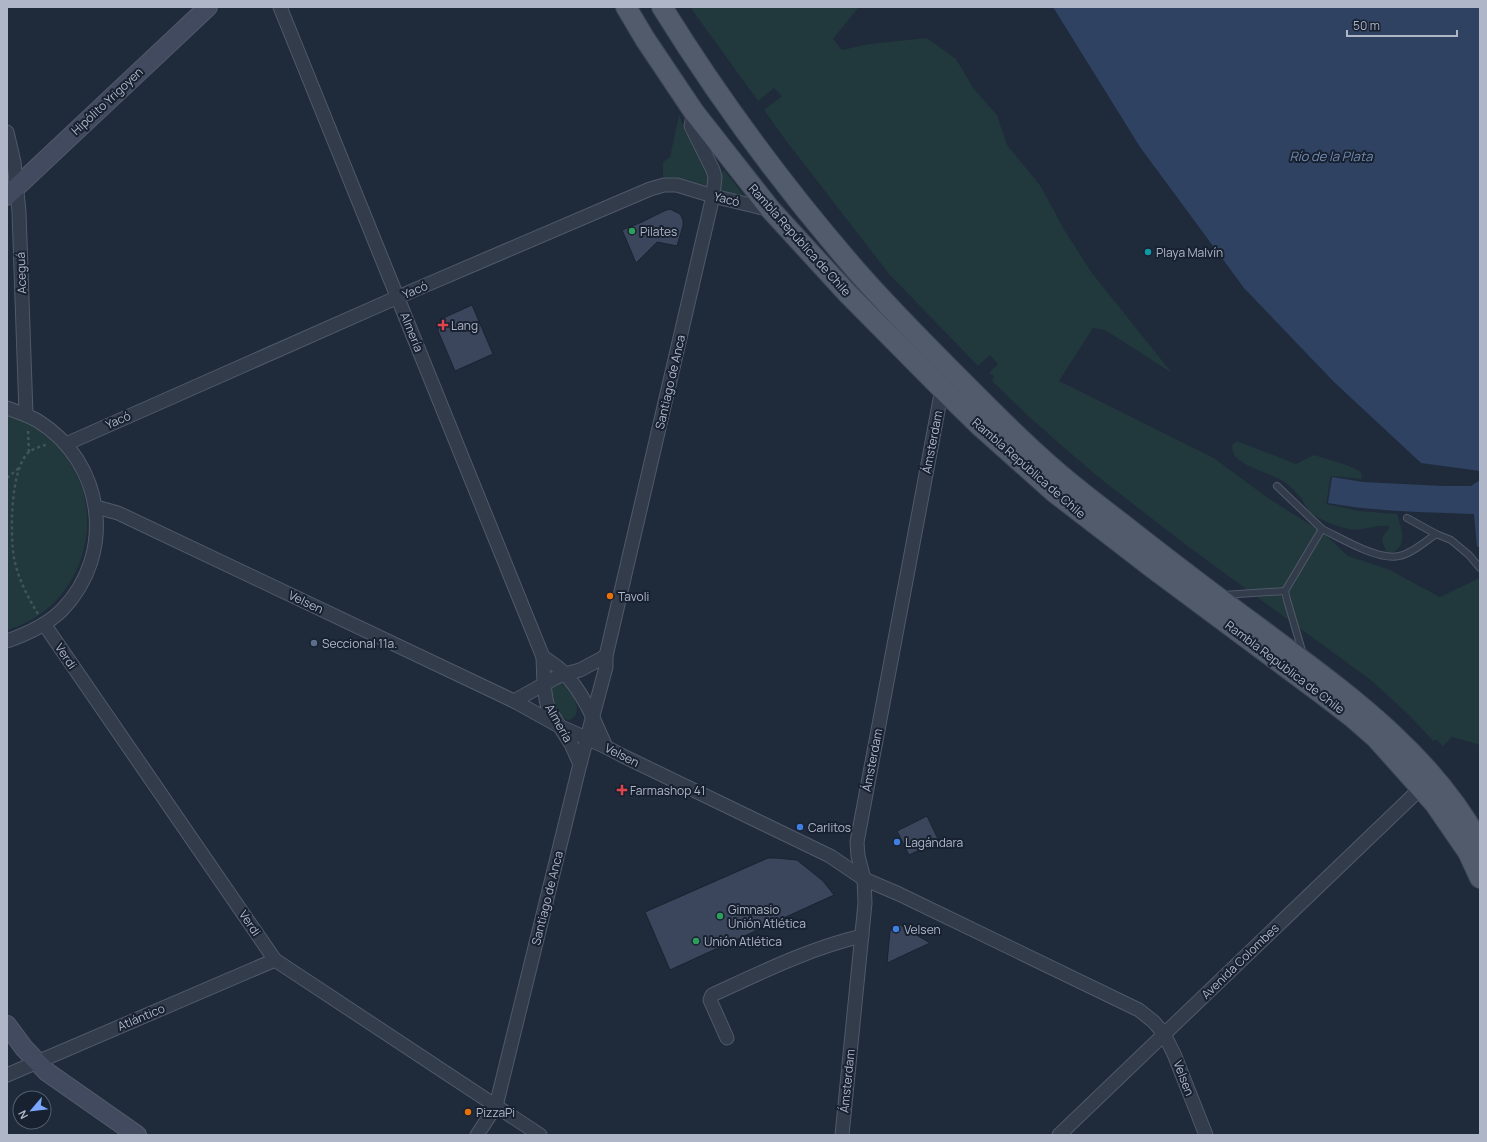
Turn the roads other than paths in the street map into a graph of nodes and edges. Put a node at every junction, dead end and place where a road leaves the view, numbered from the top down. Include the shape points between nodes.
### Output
1 (208, 7) edge
2 (280, 7) edge
3 (626, 7) edge
4 (662, 7) edge
5 (694, 112) junction
6 (7, 132) edge
7 (12, 191) edge
8 (713, 196) junction
9 (771, 210) junction
10 (398, 297) junction
11 (942, 389) junction
12 (7, 408) edge
13 (26, 414) junction
14 (66, 444) junction
15 (1277, 486) dead end
16 (96, 507) junction
17 (1407, 518) dead end
18 (1322, 529) junction
19 (1436, 534) junction
20 (1480, 568) edge
21 (1285, 591) junction
22 (1215, 596) junction
23 (44, 624) junction
24 (7, 641) edge
25 (606, 656) junction
26 (543, 657) junction
27 (1307, 664) junction
28 (565, 674) junction
29 (544, 684) junction
30 (514, 701) junction
31 (592, 717) junction
32 (560, 726) junction
33 (586, 738) junction
34 (606, 747) junction
35 (580, 764) junction
36 (1422, 788) junction
37 (1480, 844) edge
38 (1480, 878) edge
39 (864, 879) junction
40 (862, 936) junction
41 (275, 960) junction
42 (7, 1025) edge
43 (1164, 1034) junction
44 (727, 1038) dead end
45 (35, 1062) junction
46 (7, 1075) edge
47 (496, 1106) junction
48 (137, 1135) edge
49 (477, 1135) edge
50 (540, 1135) edge
51 (842, 1135) edge
52 (1060, 1135) edge
53 (1206, 1135) edge

1 - 7 street, Hipólito Yrigoyen
2 - 10 street, Almería
3 - 5 main road, Rambla República de Chile
4 - 22 main road, Rambla República de Chile via 705,75 794,195 856,269 922,341 994,414 1068,482
5 - 8 street, Santiago de Anca via 691,126 715,177
5 - 9 main road, Rambla República de Chile
6 - 7 street, Aceguá via 14,162
7 - 13 street, Aceguá via 19,212
8 - 9 street, Yacó
8 - 10 street, Yacó via 664,184
8 - 25 street, Santiago de Anca
9 - 11 main road, Rambla República de Chile via 847,293
10 - 14 street, Yacó
10 - 26 street, Almería
11 - 36 main road, Rambla República de Chile via 1054,492 1352,717 1390,752
11 - 39 street, Ámsterdam via 857,842
12 - 13 street
13 - 14 street
14 - 16 street via 80,462 90,484
15 - 18 lane
16 - 23 street via 97,530 94,552 87,573 76,593 62,610
16 - 30 street, Velsen via 118,513
17 - 19 lane
18 - 19 lane via 1384,557 1400,556
18 - 21 lane
19 - 20 lane via 1451,540
21 - 22 lane
21 - 27 lane
22 - 27 main road, Rambla República de Chile
23 - 24 street via 25,635
23 - 41 street, Verdi
25 - 28 street via 580,670
25 - 31 street, Santiago de Anca via 606,667
26 - 28 street
26 - 29 street, Almería
27 - 37 main road, Rambla República de Chile via 1390,730 1417,758 1447,793
28 - 29 street
28 - 31 street
29 - 30 street
29 - 32 street, Almería via 548,708
30 - 32 street, Velsen
31 - 33 street, Santiago de Anca
31 - 34 street
32 - 33 street, Velsen
32 - 35 street, Almería
33 - 34 street, Velsen
33 - 35 street, Santiago de Anca
34 - 39 street, Velsen via 830,856
35 - 47 street, Santiago de Anca
36 - 38 main road, Rambla República de Chile via 1436,804 1468,852
36 - 43 street, Avenida Colombes
39 - 40 street, Ámsterdam via 866,903
39 - 43 street, Velsen via 1139,1010
40 - 44 street via 828,946 712,995 710,1000
40 - 51 street, Ámsterdam
41 - 45 street, Atlántico
41 - 47 street, Verdi
42 - 45 street
43 - 52 street, Avenida Colombes
43 - 53 street, Velsen
45 - 46 street, Atlántico
45 - 48 street via 59,1082
47 - 49 street, Santiago de Anca
47 - 50 street, Verdi

